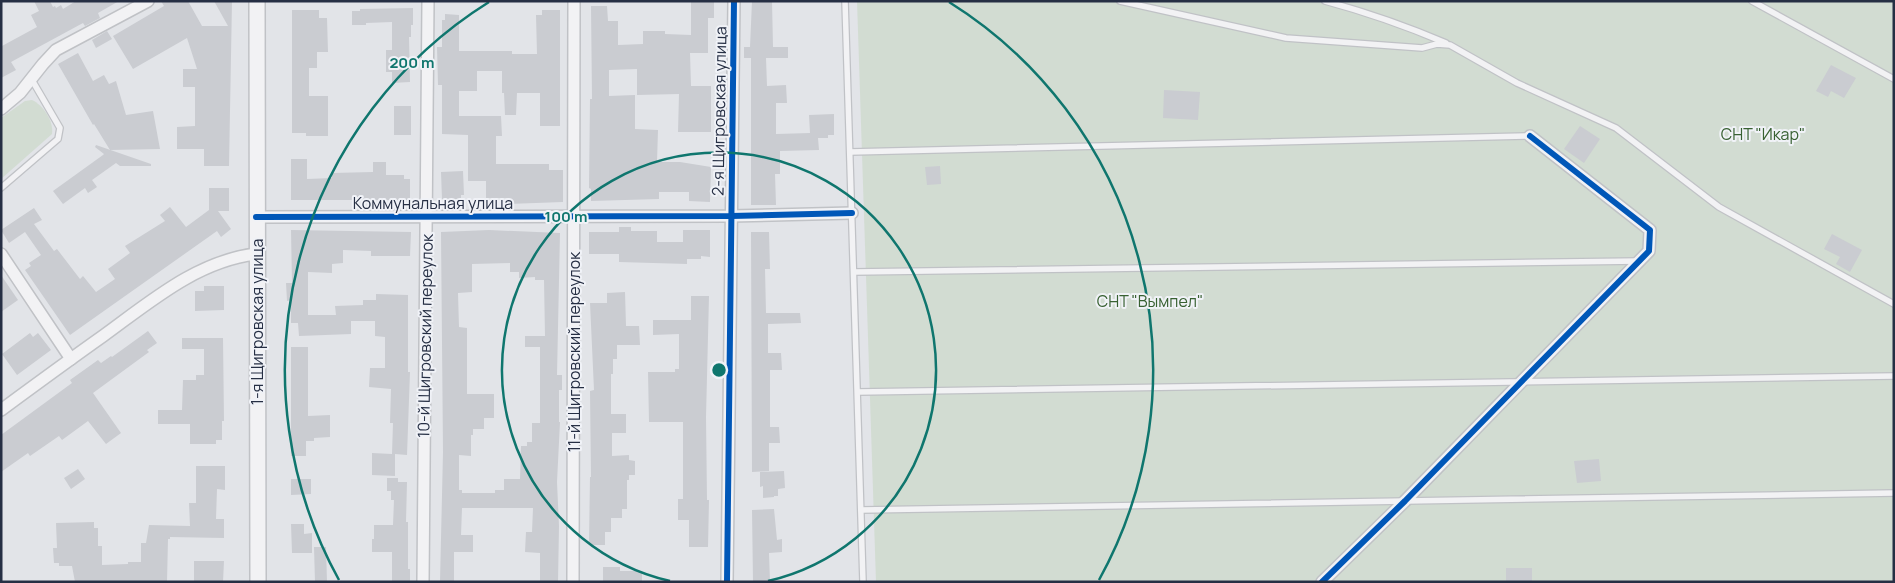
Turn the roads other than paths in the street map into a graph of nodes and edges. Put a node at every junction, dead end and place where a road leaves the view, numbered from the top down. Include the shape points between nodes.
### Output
1 (148, 1) edge
2 (257, 1) edge
3 (428, 1) edge
4 (574, 1) edge
5 (734, 1) edge
6 (845, 1) edge
7 (1120, 1) edge
8 (1325, 1) edge
9 (1752, 1) edge
10 (1450, 45) junction
11 (1894, 79) edge
12 (32, 80) junction
13 (1, 109) edge
14 (1530, 136) joint
15 (850, 152) junction
16 (1, 188) edge
17 (852, 213) junction
18 (730, 216) junction
19 (256, 217) junction
20 (427, 217) junction
21 (574, 217) junction
22 (1, 254) edge
23 (256, 254) junction
24 (1640, 261) junction
25 (854, 272) junction
26 (1894, 304) edge
27 (71, 359) junction
28 (1894, 376) edge
29 (1520, 382) junction
30 (858, 392) junction
31 (1, 410) edge
32 (1894, 493) edge
33 (1405, 501) junction
34 (860, 510) junction
35 (258, 582) edge
36 (423, 582) edge
37 (573, 582) edge
38 (728, 582) edge
39 (863, 582) edge
40 (1322, 582) edge

1 - 12 street via 56,50
2 - 19 street, 1-я Щигровская улица
3 - 20 street, 10-й Щигровский переулок
4 - 21 street, 11-й Щигровский переулок
5 - 18 street, 2-я Щигровская улица
6 - 15 lane
7 - 10 lane via 1286,38 1422,48
8 - 10 lane via 1353,8
9 - 11 lane
10 - 26 lane via 1516,83 1616,128 1719,208
12 - 13 street
12 - 16 lane via 60,128 58,139
14 - 15 lane
14 - 24 street via 1650,230 1649,251
15 - 17 lane
17 - 18 street, Коммунальная улица
17 - 25 lane
18 - 21 street, Коммунальная улица
18 - 38 street, 2-я Щигровская улица
19 - 20 street, Коммунальная улица
19 - 23 street, 1-я Щигровская улица
20 - 21 street, Коммунальная улица
20 - 36 street, 10-й Щигровский переулок
21 - 37 street, 11-й Щигровский переулок
22 - 27 street
23 - 27 street via 218,263 194,274
23 - 35 street, 1-я Щигровская улица
24 - 25 lane
24 - 29 street
25 - 30 lane
27 - 31 street
28 - 29 lane
29 - 30 lane
29 - 33 street
30 - 34 lane
32 - 33 lane
33 - 34 lane
33 - 40 street
34 - 39 lane

